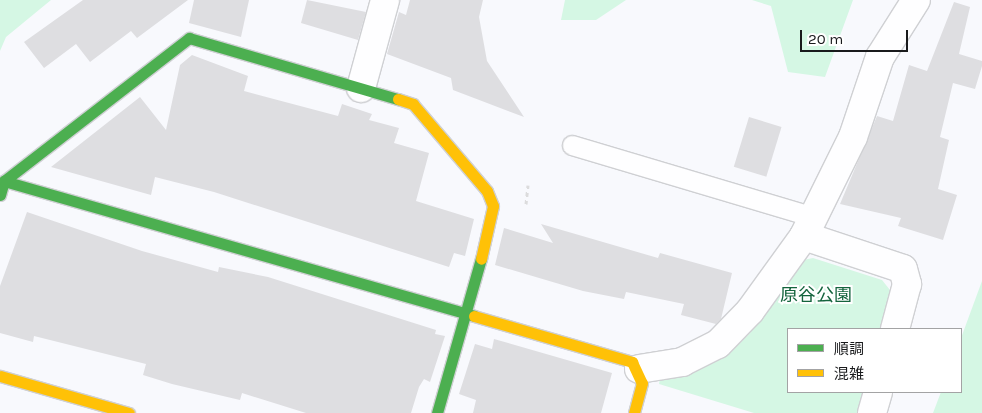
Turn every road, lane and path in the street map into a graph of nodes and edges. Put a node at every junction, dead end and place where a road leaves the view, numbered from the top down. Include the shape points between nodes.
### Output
1 (385, 0) edge
2 (916, 0) edge
3 (361, 88) junction
4 (572, 145) dead end
5 (4, 181) junction
6 (0, 194) edge
7 (808, 226) junction
8 (468, 314) junction
9 (894, 328) edge
10 (639, 369) junction
11 (0, 376) edge
12 (878, 393) edge
13 (129, 413) edge
14 (437, 413) edge
15 (634, 413) edge
16 (872, 413) edge

1 - 3 street
2 - 7 street via 880,56 853,137
3 - 5 street via 189,38
3 - 8 street via 413,104 487,191 493,206
4 - 7 lane
5 - 6 street
5 - 8 street
7 - 9 street via 903,270 907,284
7 - 10 street via 750,311 718,344 682,362
8 - 10 street via 632,362
8 - 14 street
10 - 15 street via 642,383
11 - 13 street
12 - 16 street

